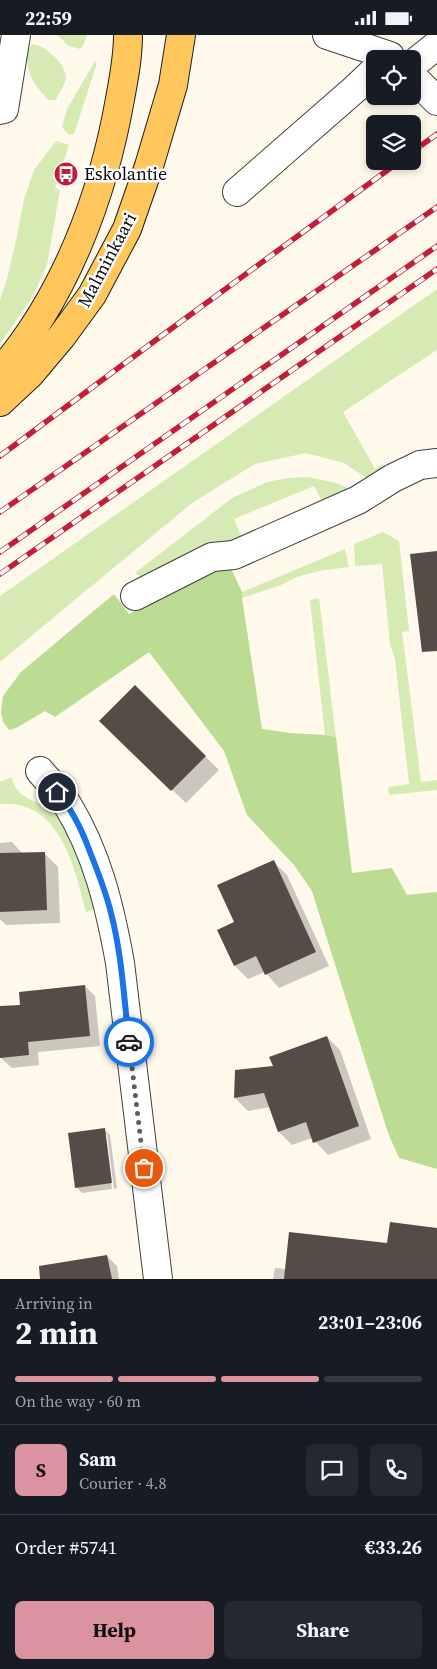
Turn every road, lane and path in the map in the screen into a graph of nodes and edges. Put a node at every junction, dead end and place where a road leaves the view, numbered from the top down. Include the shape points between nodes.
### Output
1 (16, 35) edge
2 (128, 35) edge
3 (181, 35) edge
4 (328, 35) edge
5 (437, 45) edge
6 (370, 50) edge
7 (417, 50) edge
8 (366, 79) edge
9 (421, 85) edge
10 (437, 101) edge
11 (2, 110) edge
12 (237, 192) dead end
13 (0, 372) edge
14 (0, 402) edge
15 (437, 463) edge
16 (136, 596) dead end
17 (40, 771) dead end
18 (158, 1279) edge

1 - 11 street
2 - 13 main road, Malminkaari via 128,56 115,127 98,190 55,292
3 - 14 main road, Malminkaari via 173,85 127,229 82,309 30,374
4 - 6 street
5 - 7 street
8 - 12 street
9 - 10 street
15 - 16 street via 420,465 358,500 234,555 212,557
17 - 18 street via 66,802 83,833 112,914

